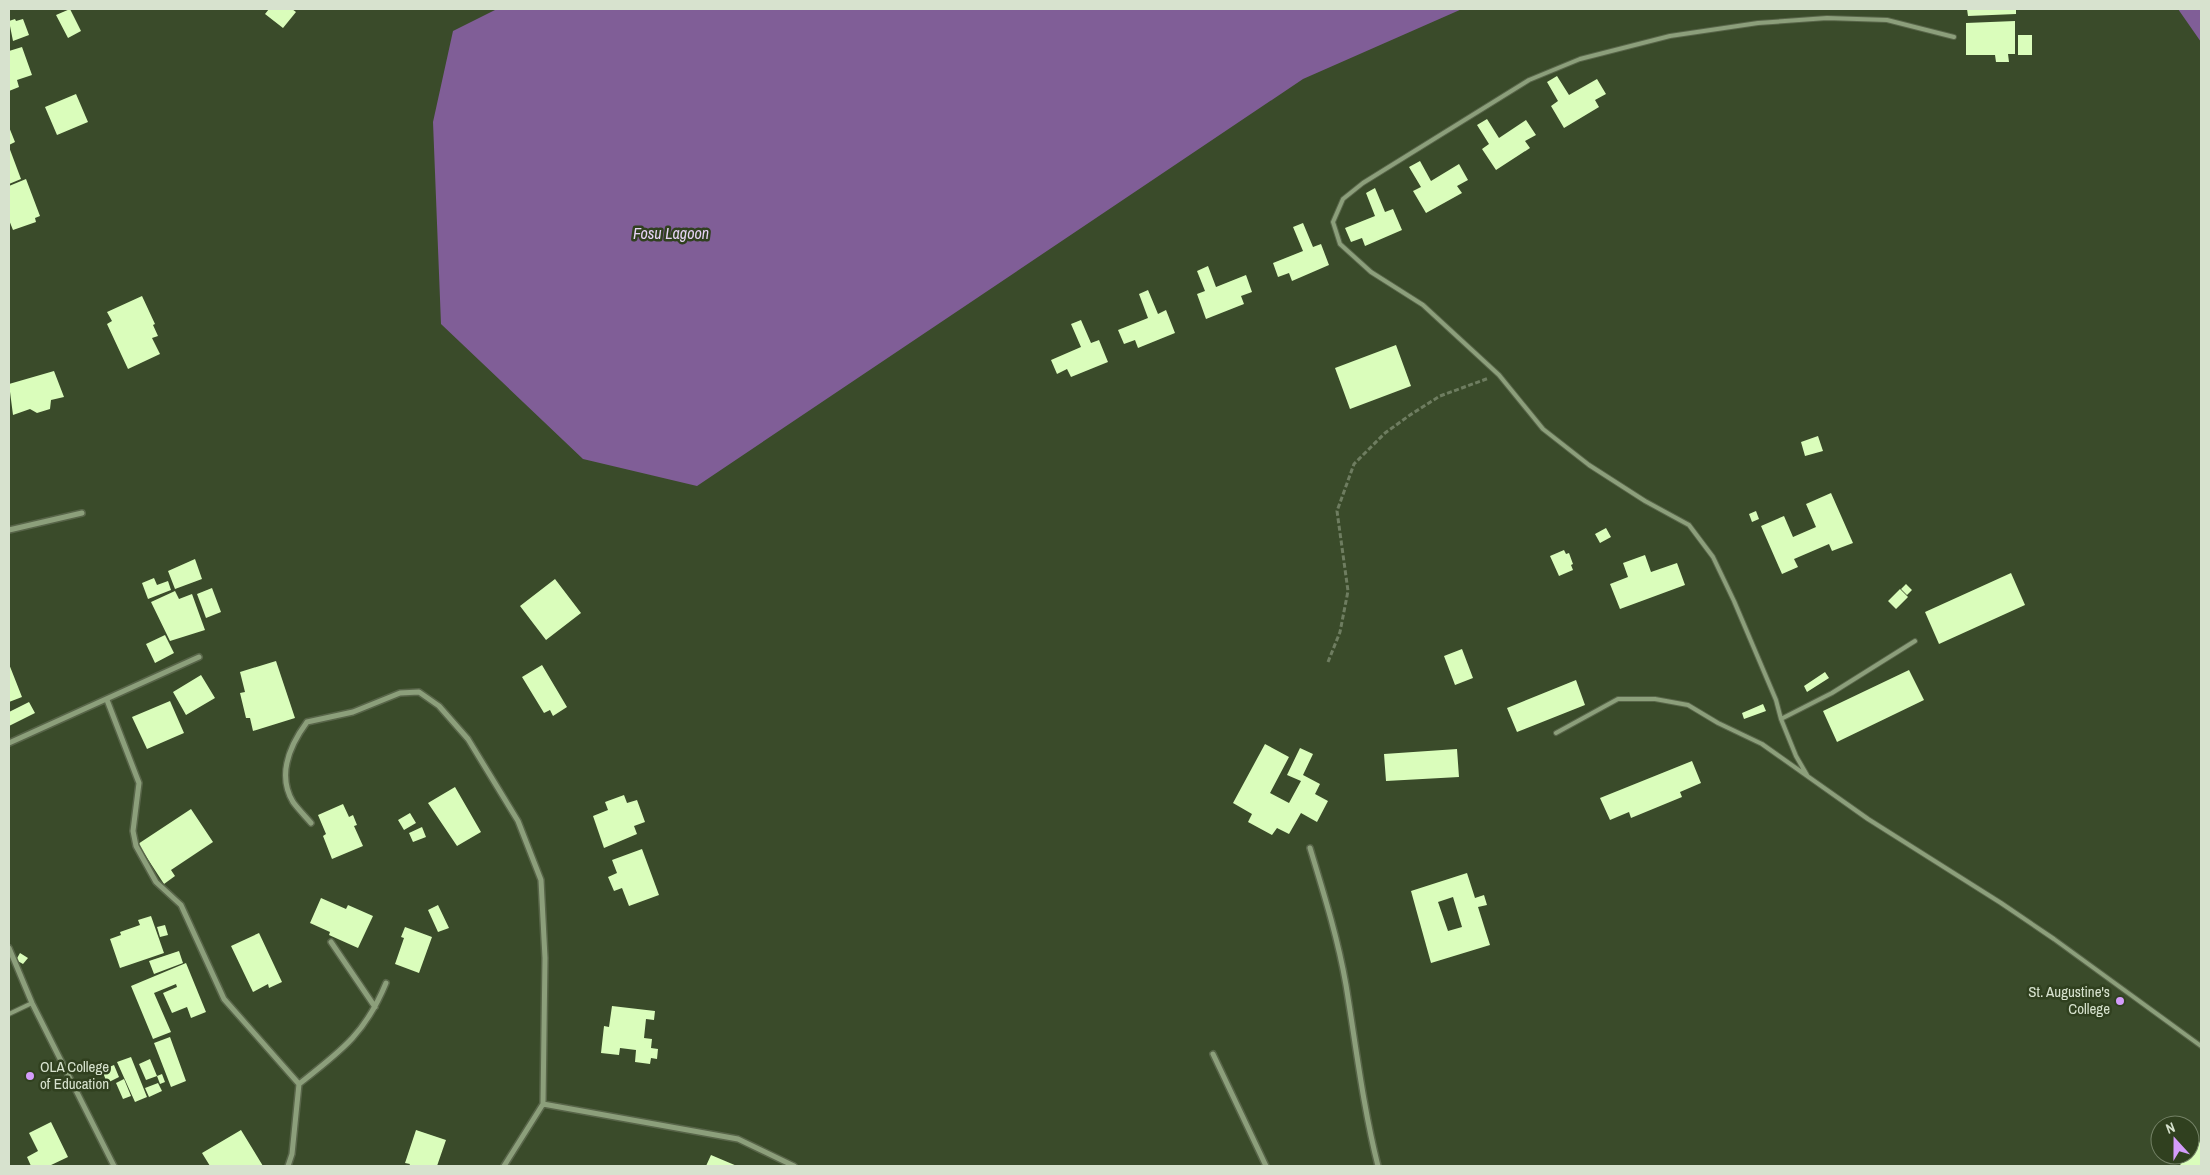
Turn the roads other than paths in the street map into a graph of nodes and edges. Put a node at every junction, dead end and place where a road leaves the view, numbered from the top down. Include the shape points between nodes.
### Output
1 (1954, 37) dead end
2 (82, 513) dead end
3 (9, 530) edge
4 (1915, 641) dead end
5 (199, 658) dead end
6 (106, 700) junction
7 (1781, 719) junction
8 (1556, 733) dead end
9 (9, 744) edge
10 (1807, 775) junction
11 (311, 823) dead end
12 (1310, 848) dead end
13 (331, 942) dead end
14 (9, 948) edge
15 (386, 983) dead end
16 (32, 1003) junction
17 (375, 1007) junction
18 (9, 1014) edge
19 (2201, 1046) edge
20 (1212, 1054) dead end
21 (299, 1084) junction
22 (543, 1104) junction
23 (114, 1166) edge
24 (288, 1166) edge
25 (504, 1166) edge
26 (794, 1166) edge
27 (1266, 1166) edge
28 (1378, 1166) edge

1 - 7 lane via 1887,20 1826,18 1758,23 1670,36 1580,59 1529,80 1363,183 1343,199 1333,222 1340,244 1371,272 1423,305 1499,375 1543,429 1589,465 1689,525 1713,557 1734,601
2 - 3 street
4 - 7 lane via 1832,693
5 - 6 street
6 - 9 street
6 - 21 street via 139,783 133,831 136,846 156,882 181,905 224,999
7 - 10 lane
8 - 10 lane via 1618,700 1655,699 1688,705 1762,744
10 - 19 lane via 1868,819 2001,903
11 - 22 street via 293,802 286,770 291,746 307,722 353,712 400,693 419,692 439,706 468,740 518,820 541,880 545,958
12 - 28 street via 1346,985
13 - 17 street
14 - 16 street
15 - 17 street
16 - 18 lane
16 - 23 street
17 - 21 street via 356,1036
20 - 27 street
21 - 24 street
22 - 25 street
22 - 26 street via 738,1139

